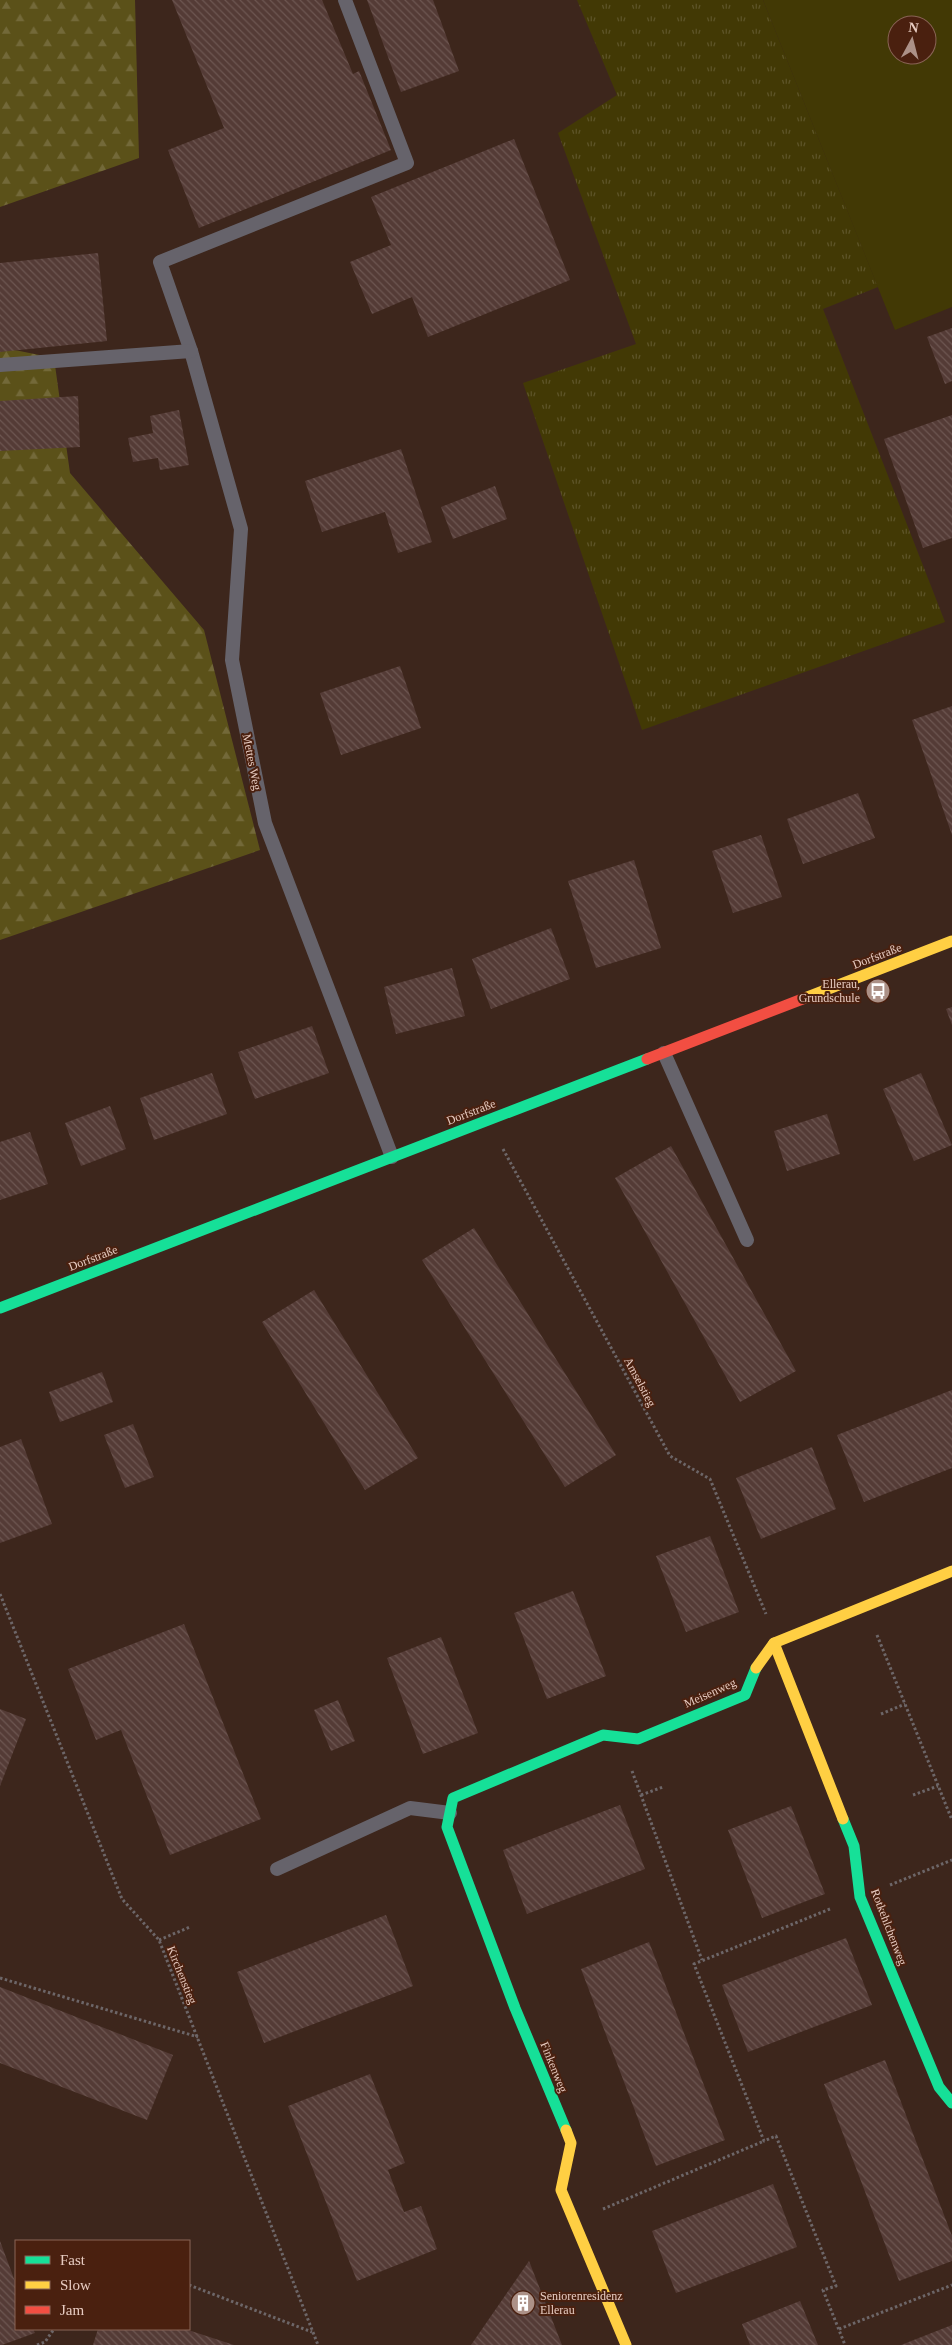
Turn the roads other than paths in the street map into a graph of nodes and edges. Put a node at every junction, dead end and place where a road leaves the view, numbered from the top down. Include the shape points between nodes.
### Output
1 (345, 0) edge
2 (191, 351) junction
3 (0, 365) edge
4 (952, 941) edge
5 (664, 1053) junction
6 (392, 1157) junction
7 (747, 1240) dead end
8 (0, 1308) edge
9 (952, 1570) edge
10 (774, 1643) junction
11 (453, 1798) joint
12 (450, 1813) junction
13 (277, 1870) dead end
14 (952, 2103) edge
15 (626, 2345) edge

1 - 2 lane, Mettes Weg via 407,163 160,262
2 - 3 lane
2 - 6 lane, Mettes Weg via 242,530 232,660 265,823
4 - 5 street, Dorfstraße
5 - 6 street, Dorfstraße
5 - 7 lane
6 - 8 street, Dorfstraße
9 - 10 street
10 - 11 street, Meisenweg via 757,1665 745,1695 638,1739 603,1735
10 - 14 street, Rotkehlchenweg via 854,1846 860,1897 938,2087
11 - 12 street, Finkenweg
12 - 13 lane via 410,1808
12 - 15 street, Finkenweg via 447,1827 570,2143 561,2190

